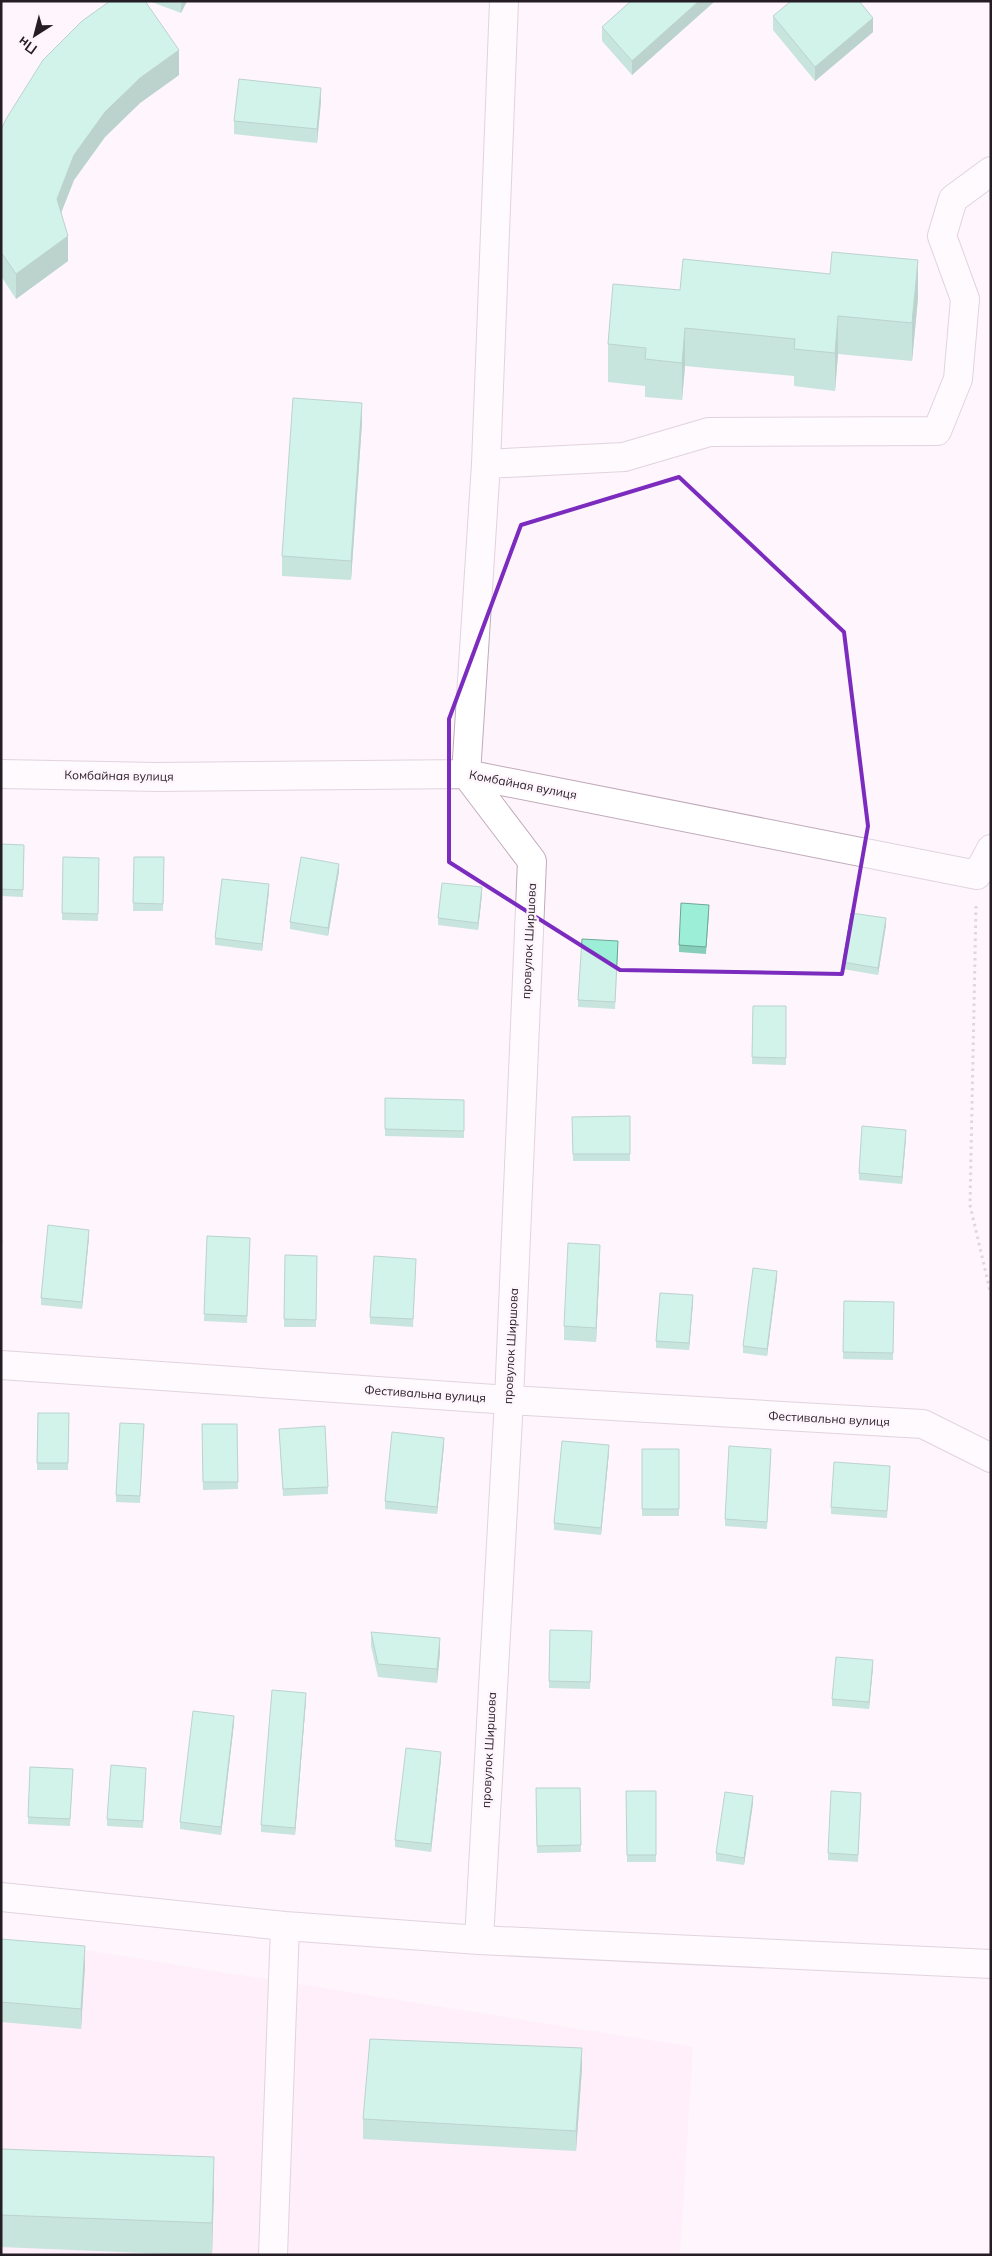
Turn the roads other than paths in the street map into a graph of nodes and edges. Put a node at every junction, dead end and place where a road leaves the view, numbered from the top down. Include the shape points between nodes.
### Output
1 (504, 1) edge
2 (991, 170) edge
3 (486, 464) junction
4 (1, 774) edge
5 (466, 774) junction
6 (991, 849) edge
7 (1, 1365) edge
8 (509, 1400) junction
9 (991, 1458) edge
10 (1, 1897) edge
11 (285, 1926) junction
12 (479, 1940) junction
13 (991, 1964) edge
14 (273, 2255) edge

1 - 3 street
2 - 3 street via 953,199 942,236 964,299 958,379 937,431 709,432 624,457
3 - 5 street
4 - 5 street, Комбайная вулиця via 158,777
5 - 6 street, Комбайная вулиця via 977,875
5 - 8 street, провулок Ширшова via 532,861
7 - 8 street, Фестивальна вулиця
8 - 9 street, Фестивальна вулиця via 923,1424
8 - 12 street, провулок Ширшова
10 - 11 street
11 - 12 street
11 - 14 street
12 - 13 street

